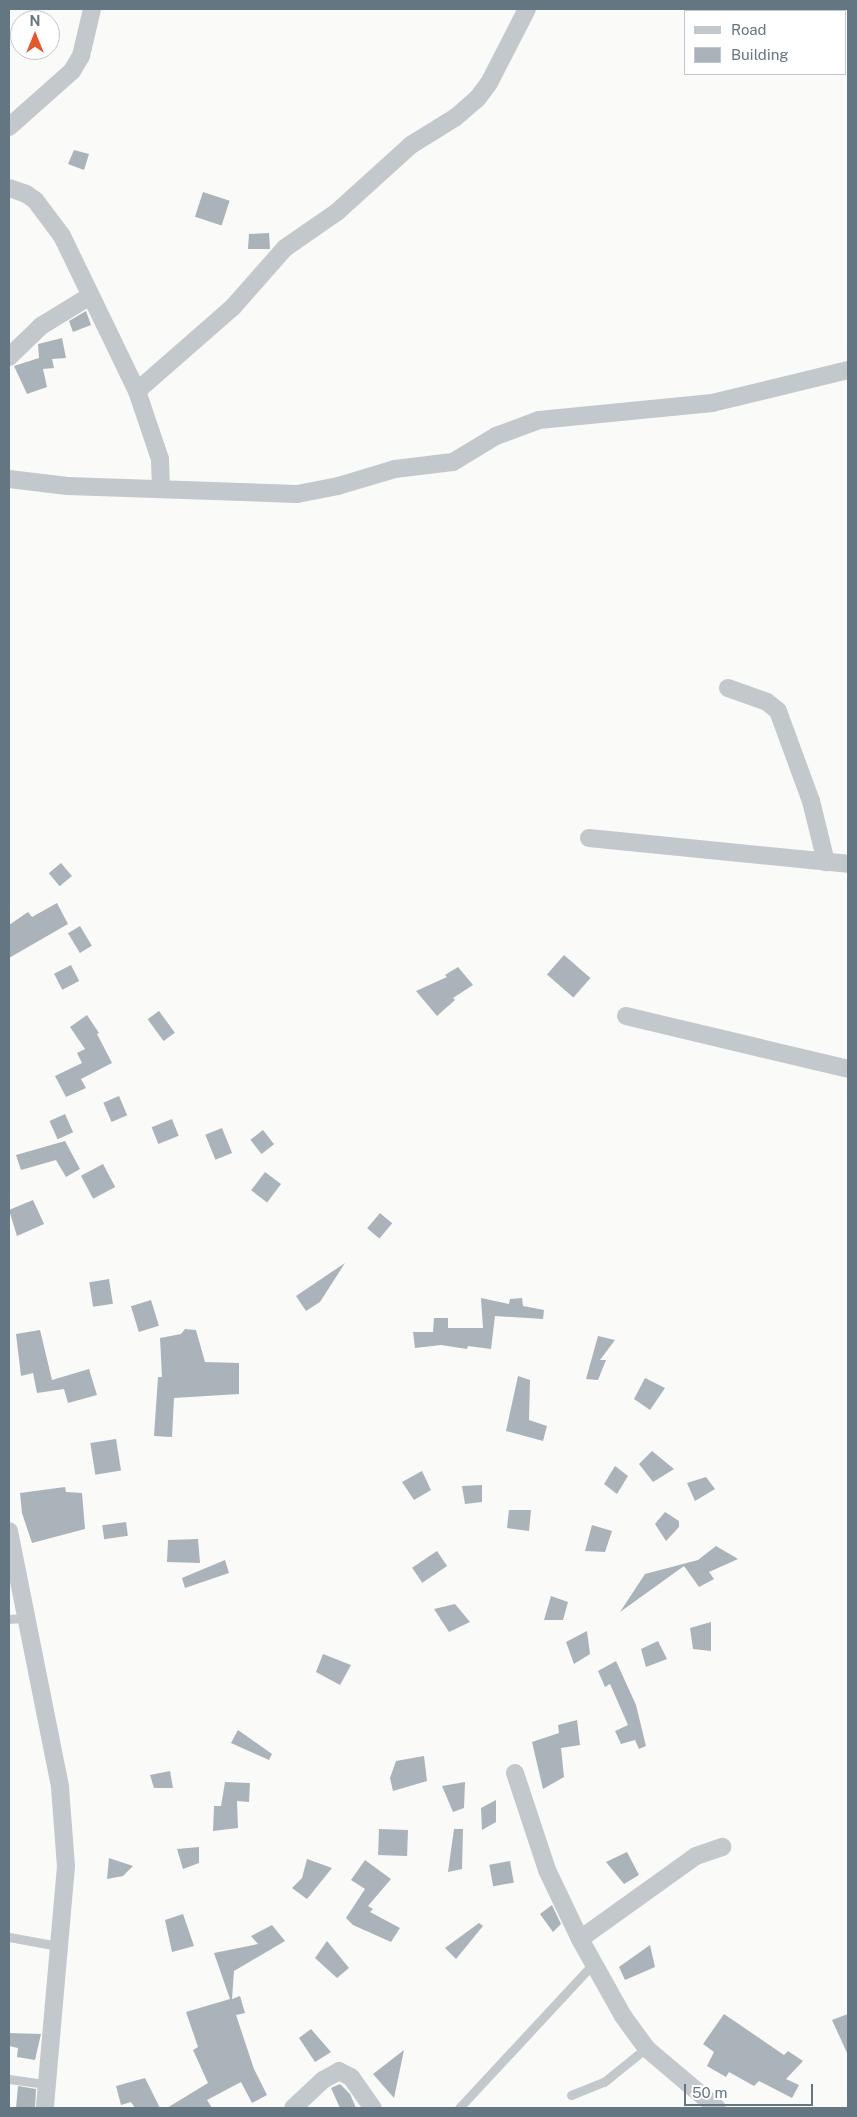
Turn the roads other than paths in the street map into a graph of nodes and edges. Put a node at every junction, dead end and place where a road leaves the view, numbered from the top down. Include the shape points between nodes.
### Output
1 (92, 9) edge
2 (527, 9) edge
3 (9, 128) edge
4 (9, 188) edge
5 (90, 296) junction
6 (9, 357) edge
7 (848, 370) edge
8 (137, 391) junction
9 (9, 478) edge
10 (161, 489) junction
11 (728, 688) dead end
12 (589, 838) dead end
13 (826, 862) junction
14 (848, 864) edge
15 (626, 1016) dead end
16 (848, 1069) edge
17 (9, 1531) edge
18 (17, 1618) edge
19 (515, 1773) dead end
20 (722, 1847) dead end
21 (9, 1937) edge
22 (580, 1938) junction
23 (58, 1946) junction
24 (594, 1964) junction
25 (646, 2048) junction
26 (9, 2079) edge
27 (46, 2084) junction
28 (571, 2095) dead end
29 (45, 2108) edge
30 (293, 2108) edge
31 (373, 2108) edge
32 (459, 2108) edge
33 (717, 2108) edge

1 - 3 street via 81,56 72,71
2 - 8 street via 489,83 477,99 456,117 411,145 337,212 284,248 233,307
4 - 5 street via 35,200 62,236
5 - 6 street via 41,326
5 - 8 street
7 - 10 street via 712,403 539,420 496,436 453,462 396,469 296,494
8 - 10 street via 160,460
9 - 10 street via 68,486
11 - 13 street via 767,702 778,711 811,801
12 - 13 street
13 - 14 street
15 - 16 street
17 - 18 street
18 - 23 street via 42,1690 60,1787 66,1866
19 - 22 street via 547,1870
20 - 22 street via 696,1856
21 - 23 lane
22 - 24 street
23 - 27 street
24 - 25 street via 623,2016
24 - 32 lane
25 - 28 lane via 604,2082
25 - 33 street
26 - 27 lane
27 - 29 street
30 - 31 street via 323,2080 339,2071 351,2077

